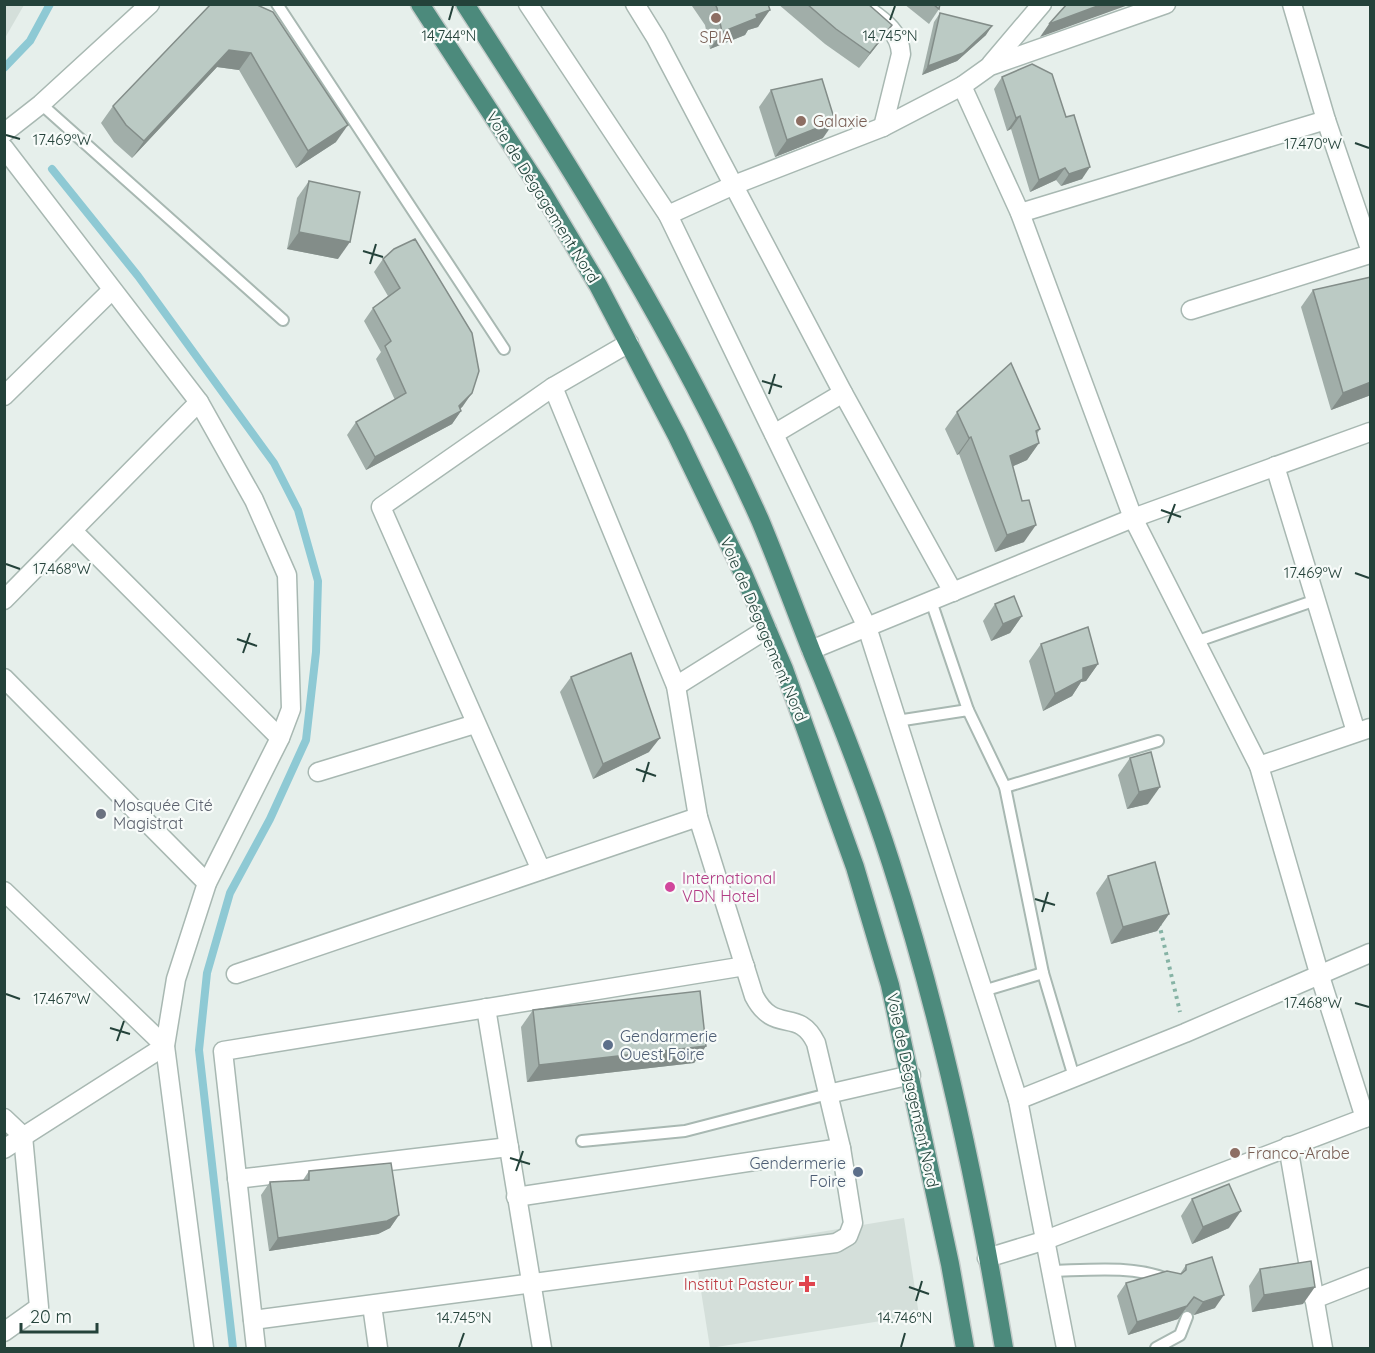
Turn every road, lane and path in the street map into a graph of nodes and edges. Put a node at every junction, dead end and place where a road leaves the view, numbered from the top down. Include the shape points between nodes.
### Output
1 (150, 4) edge
2 (277, 4) edge
3 (420, 4) edge
4 (465, 4) edge
5 (528, 4) edge
6 (635, 4) edge
7 (859, 4) edge
8 (1042, 4) edge
9 (1166, 4) edge
10 (1292, 4) edge
11 (990, 66) junction
12 (962, 86) junction
13 (41, 104) junction
14 (1326, 120) junction
15 (883, 127) junction
16 (4, 133) edge
17 (4, 148) edge
18 (734, 185) junction
19 (1020, 213) junction
20 (668, 215) junction
21 (1371, 249) edge
22 (1371, 254) edge
23 (111, 291) junction
24 (1191, 310) dead end
25 (284, 320) dead end
26 (629, 343) junction
27 (504, 349) dead end
28 (553, 387) junction
29 (843, 393) junction
30 (4, 396) edge
31 (199, 402) junction
32 (1371, 432) edge
33 (774, 434) junction
34 (1275, 466) junction
35 (1133, 518) junction
36 (73, 531) junction
37 (953, 592) junction
38 (4, 600) edge
39 (1316, 600) junction
40 (931, 601) junction
41 (867, 627) junction
42 (767, 629) junction
43 (1197, 641) junction
44 (812, 650) junction
45 (4, 678) edge
46 (676, 686) junction
47 (968, 710) junction
48 (897, 721) junction
49 (475, 724) junction
50 (1363, 730) edge
51 (280, 738) junction
52 (1158, 741) dead end
53 (1259, 766) junction
54 (318, 772) dead end
55 (1005, 787) junction
56 (698, 817) junction
57 (541, 870) junction
58 (207, 883) junction
59 (4, 891) edge
60 (1159, 922) edge
61 (1371, 953) edge
62 (745, 966) junction
63 (1043, 973) junction
64 (1319, 973) junction
65 (236, 974) dead end
66 (983, 991) junction
67 (486, 1008) junction
68 (1185, 1033) junction
69 (165, 1046) junction
70 (911, 1075) junction
71 (1074, 1077) junction
72 (828, 1094) junction
73 (1018, 1100) junction
74 (1368, 1117) edge
75 (4, 1118) edge
76 (24, 1136) junction
77 (582, 1141) dead end
78 (1288, 1146) junction
79 (508, 1148) junction
80 (841, 1148) junction
81 (4, 1149) edge
82 (237, 1179) junction
83 (516, 1197) junction
84 (1043, 1241) junction
85 (987, 1258) junction
86 (1051, 1271) junction
87 (1371, 1276) edge
88 (1170, 1280) edge
89 (530, 1286) junction
90 (1314, 1299) junction
91 (372, 1305) junction
92 (1187, 1317) edge
93 (253, 1320) junction
94 (4, 1332) edge
95 (204, 1348) edge
96 (256, 1348) edge
97 (378, 1348) edge
98 (542, 1348) edge
99 (964, 1348) edge
100 (1004, 1348) edge
101 (1066, 1348) edge
102 (1156, 1348) edge
103 (1323, 1348) edge

1 - 13 street
2 - 27 lane
3 - 26 highway, Voie de Dégagement Nord via 542,190
4 - 44 highway, Voie de Dégagement Nord via 560,150 636,278 700,397 760,520
5 - 20 street
6 - 18 street
7 - 15 street via 896,33 900,43 901,54
8 - 11 street
9 - 11 street
10 - 14 street
11 - 12 street
12 - 15 street
12 - 19 street
13 - 16 street
13 - 25 lane
14 - 19 street
14 - 21 street
15 - 18 street
17 - 23 street
18 - 20 street
18 - 29 street
19 - 35 street
20 - 33 street
22 - 24 street
23 - 30 street
23 - 31 street
26 - 28 street
26 - 42 highway, Voie de Dégagement Nord
28 - 46 street
28 - 49 street via 381,507
29 - 33 street
29 - 37 street
31 - 36 street
31 - 51 street via 254,500 287,575 291,709
32 - 34 street
33 - 41 street
34 - 35 street
34 - 39 street
35 - 37 street
35 - 43 street
36 - 38 street
36 - 51 street
37 - 40 street
39 - 43 lane
39 - 50 street
40 - 41 street
40 - 47 lane
41 - 44 street
41 - 48 street
42 - 46 street
42 - 70 highway, Voie de Dégagement Nord via 855,867 891,986
43 - 53 street
44 - 85 highway, Voie de Dégagement Nord via 891,862 961,1122
45 - 58 street
46 - 56 street
47 - 48 lane
47 - 55 lane
48 - 66 street
49 - 54 street
49 - 57 street
50 - 53 street
51 - 58 street
52 - 55 lane
53 - 64 street
55 - 63 lane
56 - 57 street
56 - 62 street
57 - 65 street
58 - 69 street via 176,979
59 - 69 street
60 - 68 path
61 - 64 street
62 - 67 street
62 - 72 street via 761,1009 770,1018 800,1023 810,1031
63 - 66 lane
63 - 71 lane
64 - 68 street
64 - 74 street
66 - 73 street
67 - 79 street
67 - 82 street via 223,1051
68 - 71 street
69 - 76 street
69 - 95 street
70 - 72 street
70 - 99 highway, Voie de Dégagement Nord
71 - 73 street
72 - 77 lane via 685,1131
72 - 80 street
73 - 84 street
74 - 78 street
75 - 76 street
76 - 81 street
76 - 94 street via 39,1307
78 - 84 street
78 - 90 street
79 - 82 street
79 - 83 street
80 - 83 street
80 - 89 street via 854,1223 848,1236 836,1243
82 - 93 street
83 - 89 street
84 - 85 street
84 - 86 street
85 - 100 highway, Voie de Dégagement Nord
86 - 88 lane via 1109,1270 1154,1274
86 - 101 street
87 - 90 street
89 - 91 street
89 - 98 street
90 - 103 street
91 - 93 street
91 - 97 street
92 - 102 lane via 1180,1335
93 - 96 street

